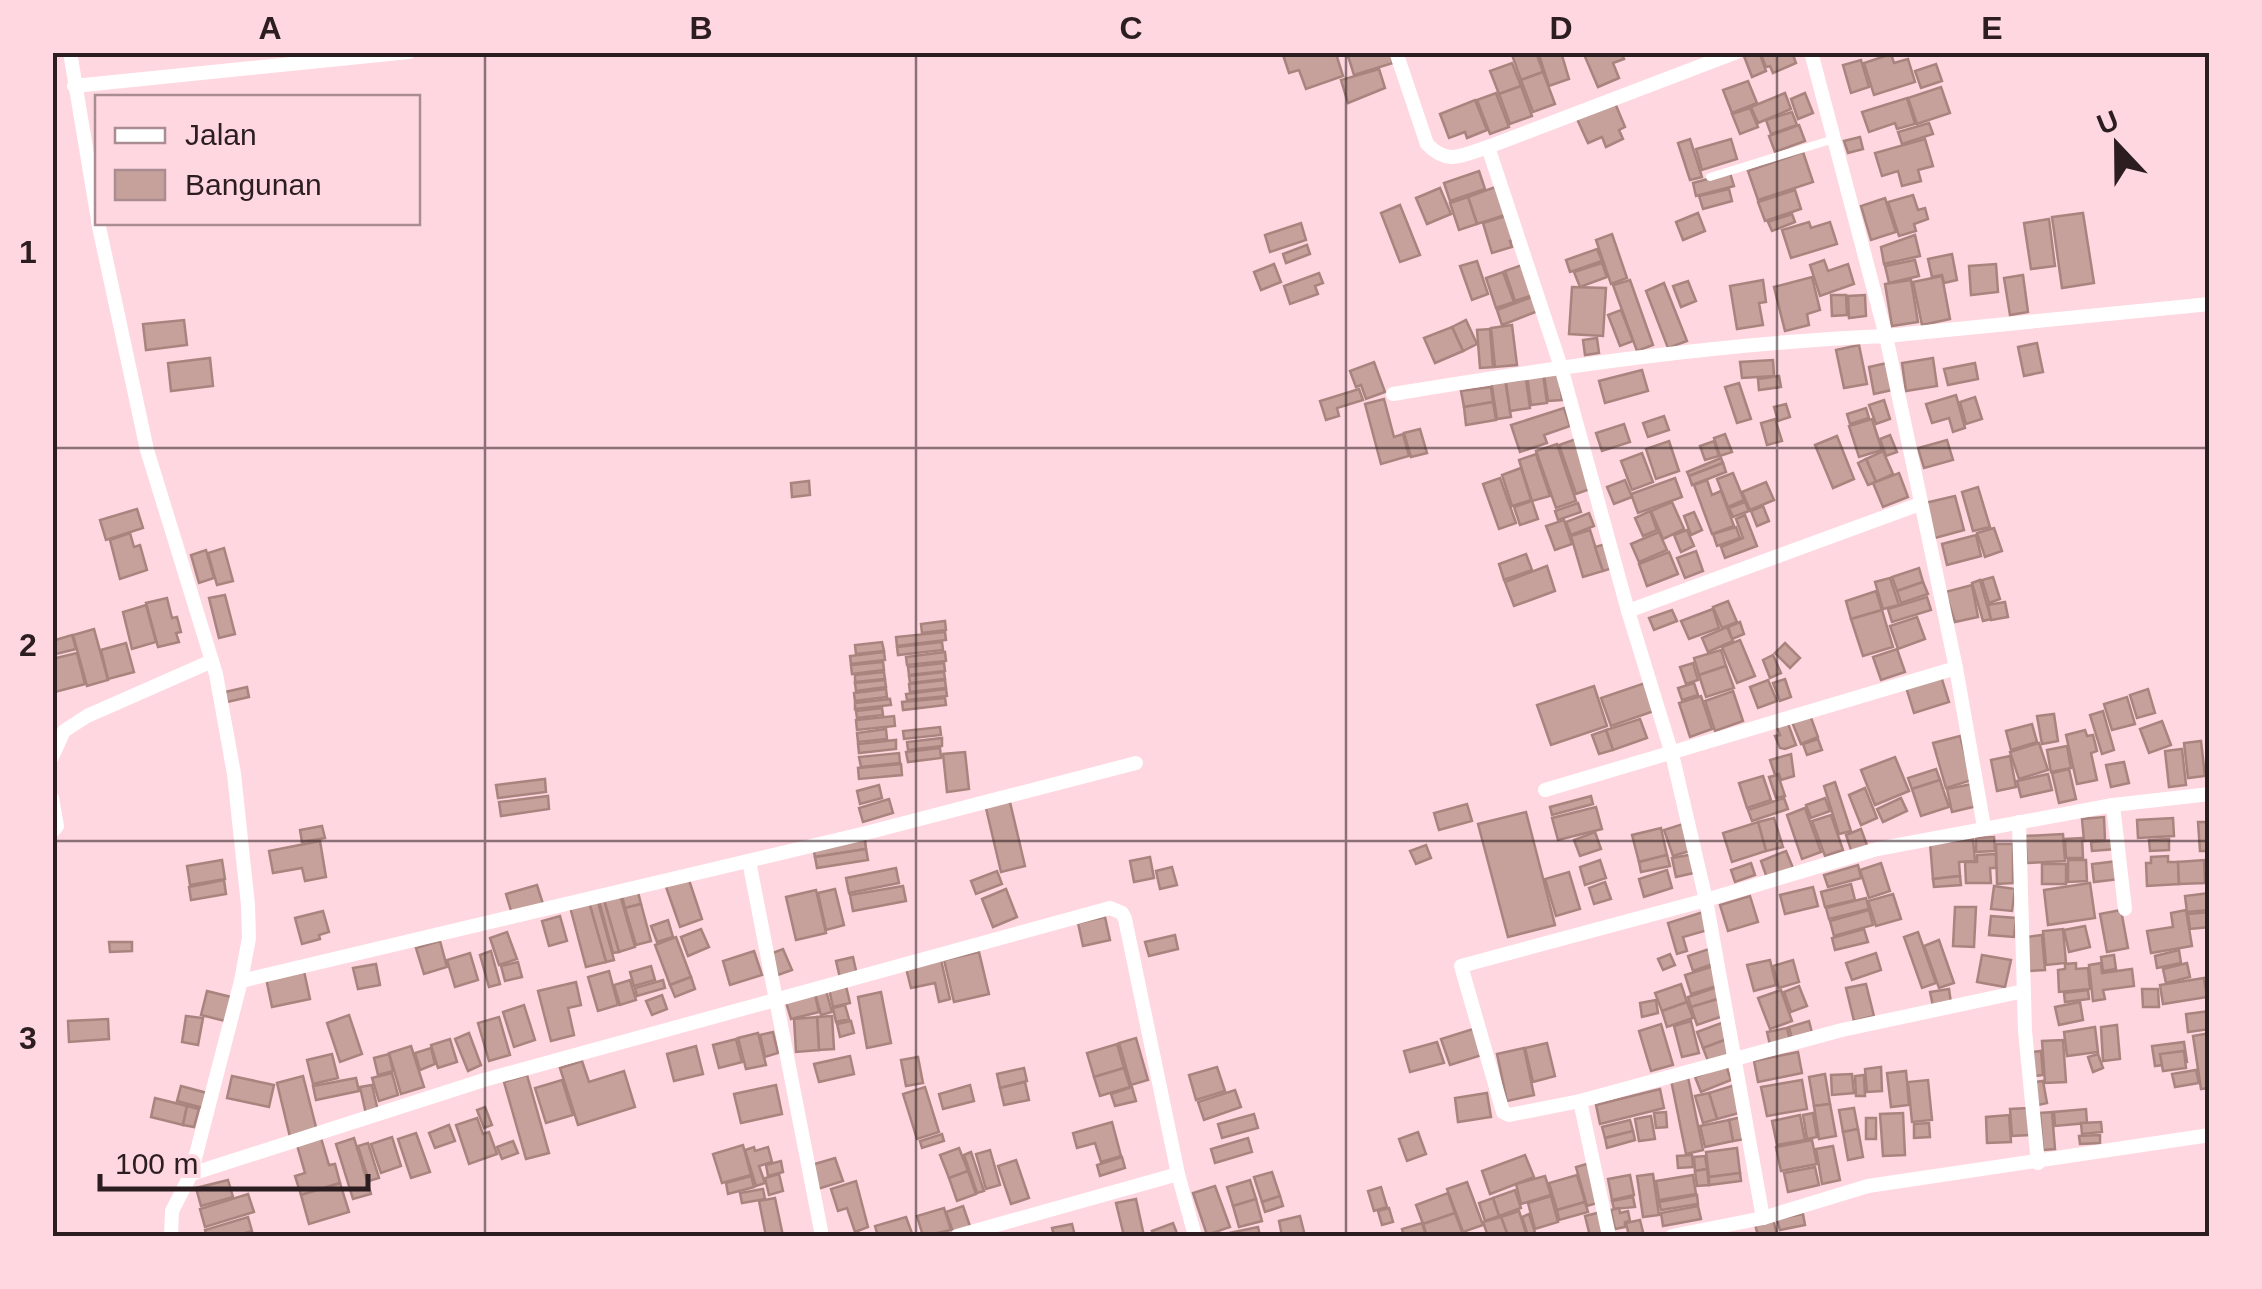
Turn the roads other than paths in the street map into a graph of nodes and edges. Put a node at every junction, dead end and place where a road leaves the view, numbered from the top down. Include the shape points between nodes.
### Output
1 (70, 52) edge
2 (409, 52) edge
3 (1396, 52) edge
4 (1737, 52) edge
5 (1811, 52) edge
6 (74, 86) junction
7 (1834, 139) junction
8 (1488, 147) junction
9 (1710, 177) dead end
10 (95, 204) edge
11 (99, 225) edge
12 (2210, 304) edge
13 (1886, 336) junction
14 (1561, 366) junction
15 (1392, 394) dead end
16 (1920, 504) junction
17 (1628, 611) junction
18 (212, 661) junction
19 (1956, 668) junction
20 (1672, 754) junction
21 (52, 757) edge
22 (1136, 762) dead end
23 (1545, 790) dead end
24 (2210, 794) edge
25 (52, 798) edge
26 (2114, 805) junction
27 (2018, 822) junction
28 (1984, 826) junction
29 (52, 832) edge
30 (749, 861) junction
31 (1706, 900) junction
32 (2125, 909) dead end
33 (241, 981) junction
34 (2024, 992) junction
35 (777, 999) junction
36 (1736, 1059) junction
37 (1580, 1101) junction
38 (2210, 1135) edge
39 (2038, 1163) junction
40 (191, 1174) junction
41 (1178, 1174) junction
42 (1763, 1218) junction
43 (171, 1236) edge
44 (822, 1236) edge
45 (957, 1236) edge
46 (1194, 1236) edge
47 (1609, 1236) edge
48 (1672, 1236) edge

1 - 6 street
2 - 6 street
3 - 8 street via 1427,144 1452,158
4 - 8 street
5 - 7 street
6 - 10 street
7 - 9 lane
7 - 13 street
8 - 14 street
11 - 18 street via 147,450
12 - 13 street
13 - 14 street via 1734,345
13 - 16 street
14 - 15 street
14 - 17 street
16 - 17 street
16 - 19 street
17 - 20 street
18 - 21 street via 87,716 64,730
18 - 33 street via 234,774 248,905
19 - 20 street
19 - 28 street
20 - 23 street
20 - 31 street
22 - 30 street
24 - 26 street
25 - 29 street
26 - 27 street
26 - 32 street
27 - 28 street
27 - 34 street
28 - 31 street via 1876,849
30 - 33 street
30 - 35 street
31 - 36 street
31 - 37 street via 1461,966 1503,1112
33 - 40 street
34 - 36 street
34 - 39 street
35 - 40 street via 484,1080
35 - 41 street via 1117,909
35 - 44 street
36 - 37 street
36 - 42 street
37 - 47 street
38 - 39 street
39 - 42 street via 1868,1186
40 - 43 street via 172,1211
41 - 45 street
41 - 46 street
42 - 48 street

